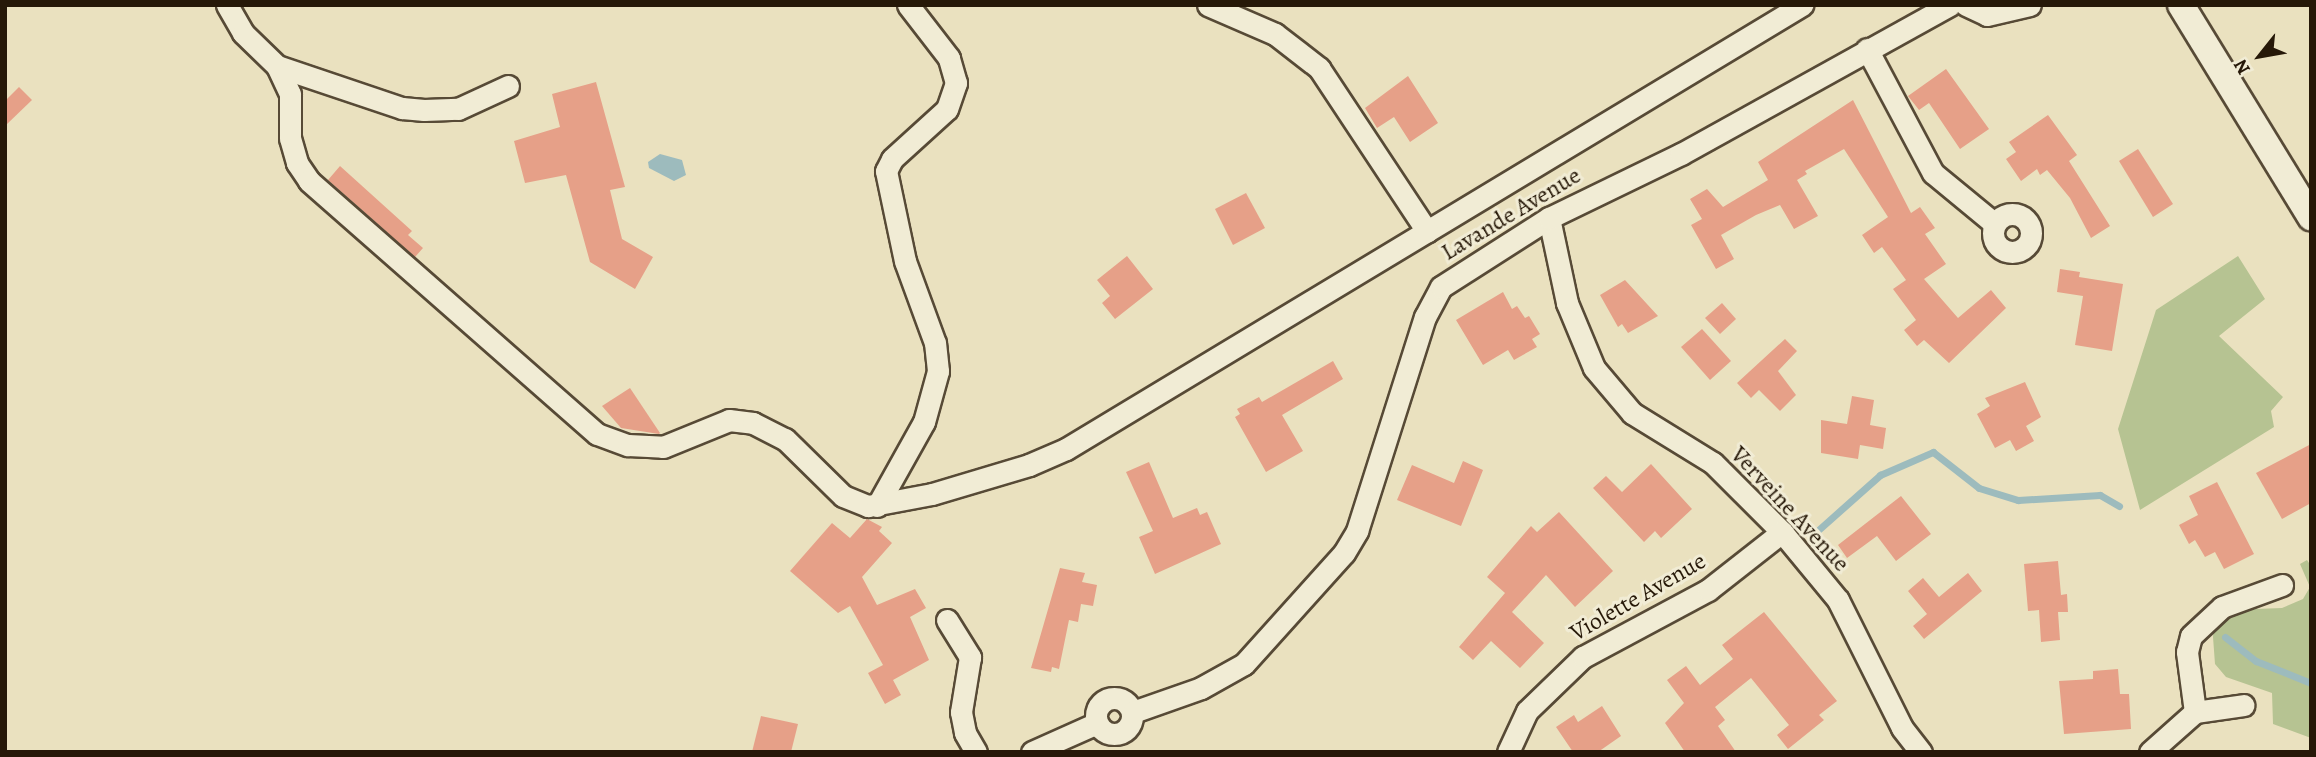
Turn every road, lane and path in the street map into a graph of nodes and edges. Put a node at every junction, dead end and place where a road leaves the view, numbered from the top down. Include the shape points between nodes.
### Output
1 (228, 5) edge
2 (908, 5) edge
3 (1208, 5) edge
4 (1802, 5) edge
5 (1950, 5) edge
6 (1966, 5) edge
7 (1976, 5) edge
8 (1988, 5) edge
9 (2030, 5) edge
10 (2181, 5) edge
11 (1867, 49) junction
12 (277, 66) junction
13 (508, 86) dead end
14 (1549, 218) junction
15 (2311, 218) edge
16 (1995, 224) dead end
17 (1427, 230) junction
18 (877, 506) junction
19 (1782, 532) junction
20 (2282, 585) dead end
21 (947, 620) dead end
22 (2244, 705) dead end
23 (2195, 712) junction
24 (976, 752) edge
25 (1032, 752) edge
26 (1508, 752) edge
27 (1922, 752) edge
28 (2150, 752) edge

1 - 12 street via 243,33
2 - 18 street via 949,58 956,83 947,109 892,159 886,171 905,261 935,343 939,371 924,422
3 - 17 street via 1264,28 1299,49 1319,68
4 - 17 street
5 - 11 street, Lavande Avenue
6 - 9 street via 1987,15 2012,13
7 - 8 street
10 - 15 street
11 - 14 street, Lavande Avenue via 1681,154
11 - 16 street via 1933,173
12 - 13 street via 402,108 424,110 458,109
12 - 18 street via 290,94 290,138 297,163 309,181 597,434 628,445 663,447 740,420 785,439 843,496
14 - 19 street, Verveine Avenue via 1573,324 1585,352 1615,397 1632,413 1713,463
14 - 25 street, Lavande Avenue via 1455,276 1432,300 1357,531 1344,553 1244,664 1201,688 1133,712 1130,727 1116,735 1097,723
17 - 18 street via 1059,452 932,494
19 - 26 street, Violette Avenue via 1717,584 1583,657 1527,711
19 - 27 street, Verveine Avenue via 1838,600 1902,728
20 - 23 street via 2222,607 2191,636 2187,652
21 - 24 street via 970,657 961,712 965,733
22 - 23 street
23 - 28 street

